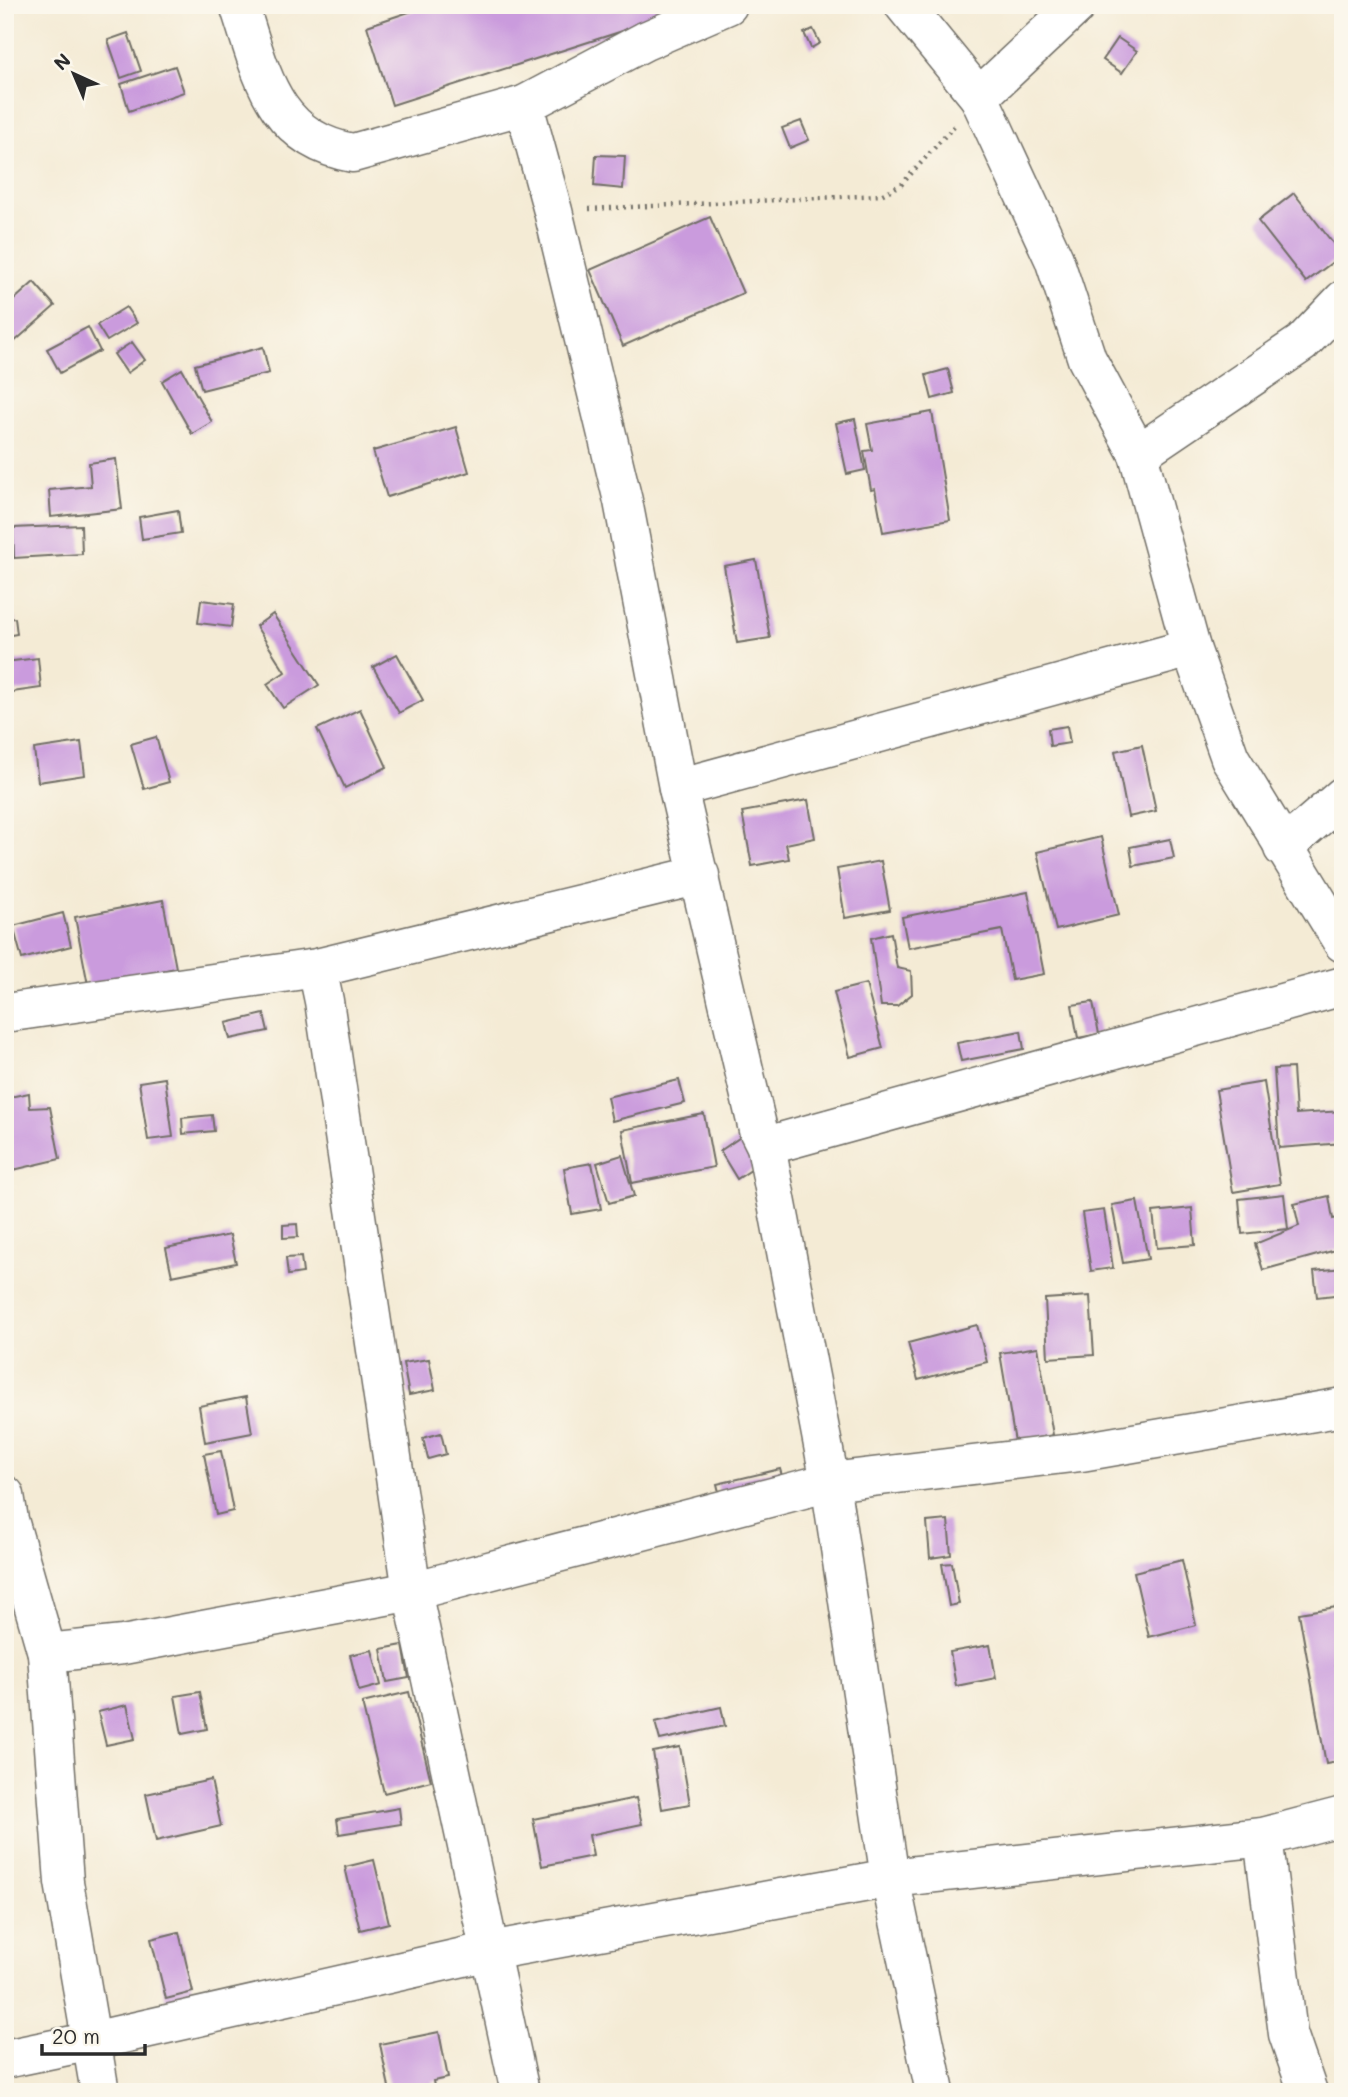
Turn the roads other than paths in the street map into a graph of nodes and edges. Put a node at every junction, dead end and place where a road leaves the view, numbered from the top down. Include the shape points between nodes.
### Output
1 (239, 5) edge
2 (728, 5) edge
3 (904, 5) edge
4 (1077, 5) edge
5 (979, 97) junction
6 (524, 105) junction
7 (1343, 300) edge
8 (1138, 454) junction
9 (1191, 648) junction
10 (678, 788) junction
11 (1343, 796) edge
12 (1283, 849) junction
13 (700, 875) junction
14 (1343, 943) edge
15 (317, 968) junction
16 (1343, 986) edge
17 (5, 1013) edge
18 (766, 1146) junction
19 (1343, 1407) edge
20 (830, 1482) junction
21 (5, 1495) edge
22 (412, 1591) junction
23 (47, 1653) junction
24 (1343, 1816) edge
25 (1263, 1837) junction
26 (890, 1878) junction
27 (490, 1951) junction
28 (92, 2041) junction
29 (5, 2059) edge
30 (100, 2092) edge
31 (520, 2092) edge
32 (935, 2092) edge
33 (1308, 2092) edge

1 - 6 street via 268,91 308,137 330,149 353,153
2 - 6 street via 645,41
3 - 5 street
4 - 5 street
5 - 8 street via 1054,259 1087,359
6 - 10 street via 623,501
7 - 8 street via 1302,343
8 - 9 street
9 - 10 street
9 - 12 street via 1230,758
10 - 13 street
11 - 12 street
12 - 14 street
13 - 15 street
13 - 18 street via 758,1130
15 - 17 street
15 - 22 street
16 - 18 street
18 - 20 street
19 - 20 street via 1081,1452
20 - 22 street
20 - 26 street
21 - 23 street
22 - 23 street via 123,1645
22 - 27 street
23 - 28 street via 64,1882
24 - 25 street
25 - 26 street
25 - 33 street via 1288,2034
26 - 27 street
26 - 32 street
27 - 28 street
27 - 31 street
28 - 29 street
28 - 30 street

